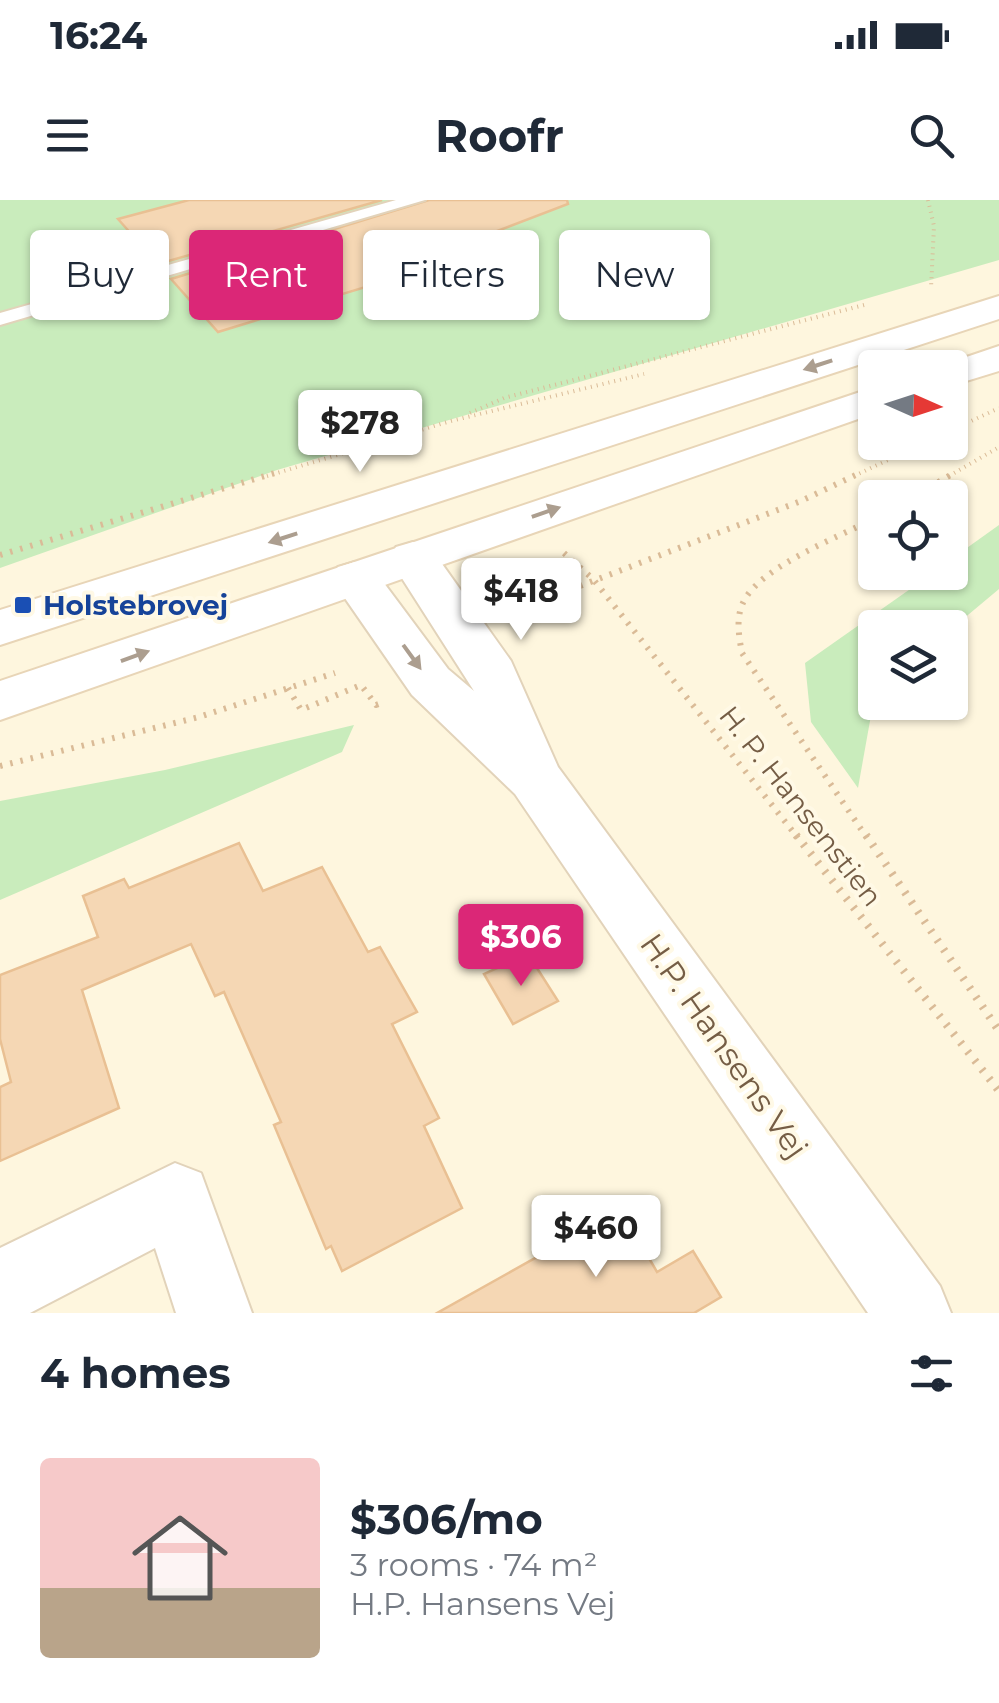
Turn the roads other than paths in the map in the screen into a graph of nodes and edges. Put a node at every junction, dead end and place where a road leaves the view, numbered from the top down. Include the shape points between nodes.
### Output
1 (416, 200) edge
2 (999, 307) edge
3 (0, 319) edge
4 (999, 358) edge
5 (968, 368) edge
6 (858, 404) edge
7 (370, 549) junction
8 (0, 628) edge
9 (0, 700) edge
10 (0, 1288) edge
11 (214, 1313) edge
12 (913, 1313) edge

1 - 3 lane
2 -> 7 main road via 742,390
4 - 5 main road
7 -> 6 main road
7 -> 8 main road
9 -> 7 main road
7 - 12 main road, H.P. Hansens Vej via 430,682 535,778
10 - 11 main road via 175,1199

